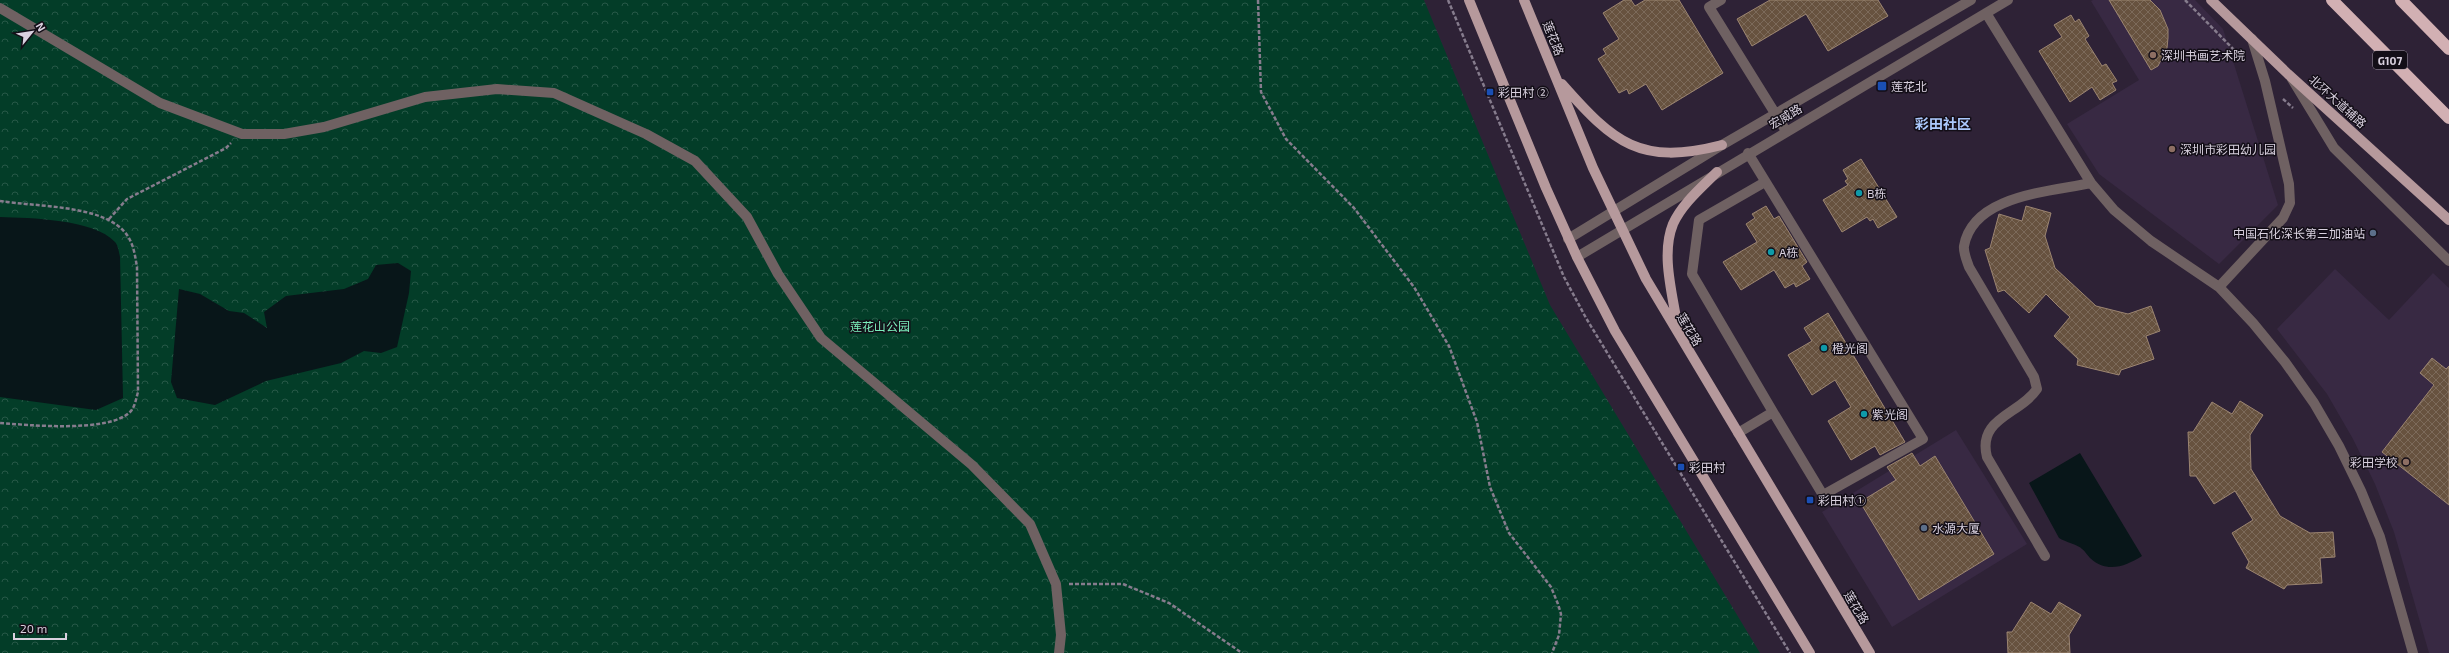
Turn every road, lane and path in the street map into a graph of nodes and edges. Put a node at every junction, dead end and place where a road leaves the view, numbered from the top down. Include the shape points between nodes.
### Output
1 (1258, 0) edge
2 (1469, 0) edge
3 (1524, 0) edge
4 (1722, 0) edge
5 (1970, 0) edge
6 (2008, 0) edge
7 (2185, 0) edge
8 (2211, 0) edge
9 (2332, 0) edge
10 (2401, 0) edge
11 (1958, 3) edge
12 (0, 8) edge
13 (1986, 13) junction
14 (2252, 39) junction
15 (2449, 49) edge
16 (2246, 62) dead end
17 (2288, 74) junction
18 (1557, 78) junction
19 (1775, 113) junction
20 (2449, 118) edge
21 (1786, 130) junction
22 (242, 134) junction
23 (1722, 145) junction
24 (1748, 153) junction
25 (1717, 172) junction
26 (1765, 182) junction
27 (2091, 183) junction
28 (0, 201) edge
29 (1613, 212) junction
30 (109, 219) junction
31 (2449, 220) edge
32 (1621, 230) junction
33 (1568, 239) junction
34 (1577, 257) junction
35 (2449, 262) edge
36 (2219, 287) junction
37 (1679, 337) junction
38 (1773, 412) junction
39 (0, 423) edge
40 (1738, 433) junction
41 (2046, 556) dead end
42 (1056, 584) junction
43 (1059, 653) edge
44 (1242, 653) edge
45 (1552, 653) edge
46 (1810, 653) edge
47 (1870, 653) edge
48 (2413, 653) edge

1 - 45 path via 1261,92 1286,139 1354,208 1414,287 1448,346 1477,422 1490,487 1509,533 1551,587 1558,604 1561,614
2 - 33 main road
3 - 18 main road, 莲花路
4 - 19 street via 1710,7
5 - 11 street, 宏威路
6 - 13 street, 宏威路
7 - 16 path
8 - 14 main road, 北环大道辅路
9 - 20 highway, G107
10 - 15 highway
11 - 19 street, 宏威路
12 - 22 street via 160,103
13 - 21 street, 宏威路
13 - 27 street
14 - 17 main road, 北环大道辅路
14 - 36 street via 2269,96 2289,184 2290,203 2283,218
17 - 31 main road, 北环大道辅路
17 - 35 street via 2334,148
18 - 23 main road via 1607,132 1644,151 1661,153 1700,150
18 - 29 main road, 莲花路
19 - 21 street
19 - 23 street, 宏威路
21 - 24 street, 宏威路
22 - 30 path via 226,148 127,199
22 - 42 street via 284,134 317,128 425,97 496,89 554,93 646,134 695,161 747,217 778,274 821,338 972,466 1030,524
23 - 29 street, 宏威路
24 - 25 street, 宏威路
24 - 26 street
25 - 32 street, 宏威路
25 - 37 main road via 1683,208 1670,236 1670,275
26 - 38 street via 1699,220 1692,274
26 - 38 street via 1923,439 1823,495
27 - 36 street via 2114,210 2151,241
27 - 41 street via 2014,199 1982,213 1971,225 1964,247 1968,267 2034,377 2038,389 2030,399 1988,429 1984,443 1987,457
28 - 30 path via 78,211
29 - 32 main road, 莲花路
29 - 33 street, 宏威路
30 - 39 path via 127,235 134,250 137,267 138,392 134,406 129,413 110,421 60,428
32 - 34 street, 宏威路
32 - 37 main road, 莲花路
33 - 34 main road
34 - 46 main road via 1615,331
36 - 48 street via 2285,362 2314,403 2339,446 2380,537
37 - 40 main road, 莲花路
38 - 40 street
40 - 47 main road, 莲花路
42 - 43 street via 1061,635
42 - 44 path via 1123,584 1169,603

